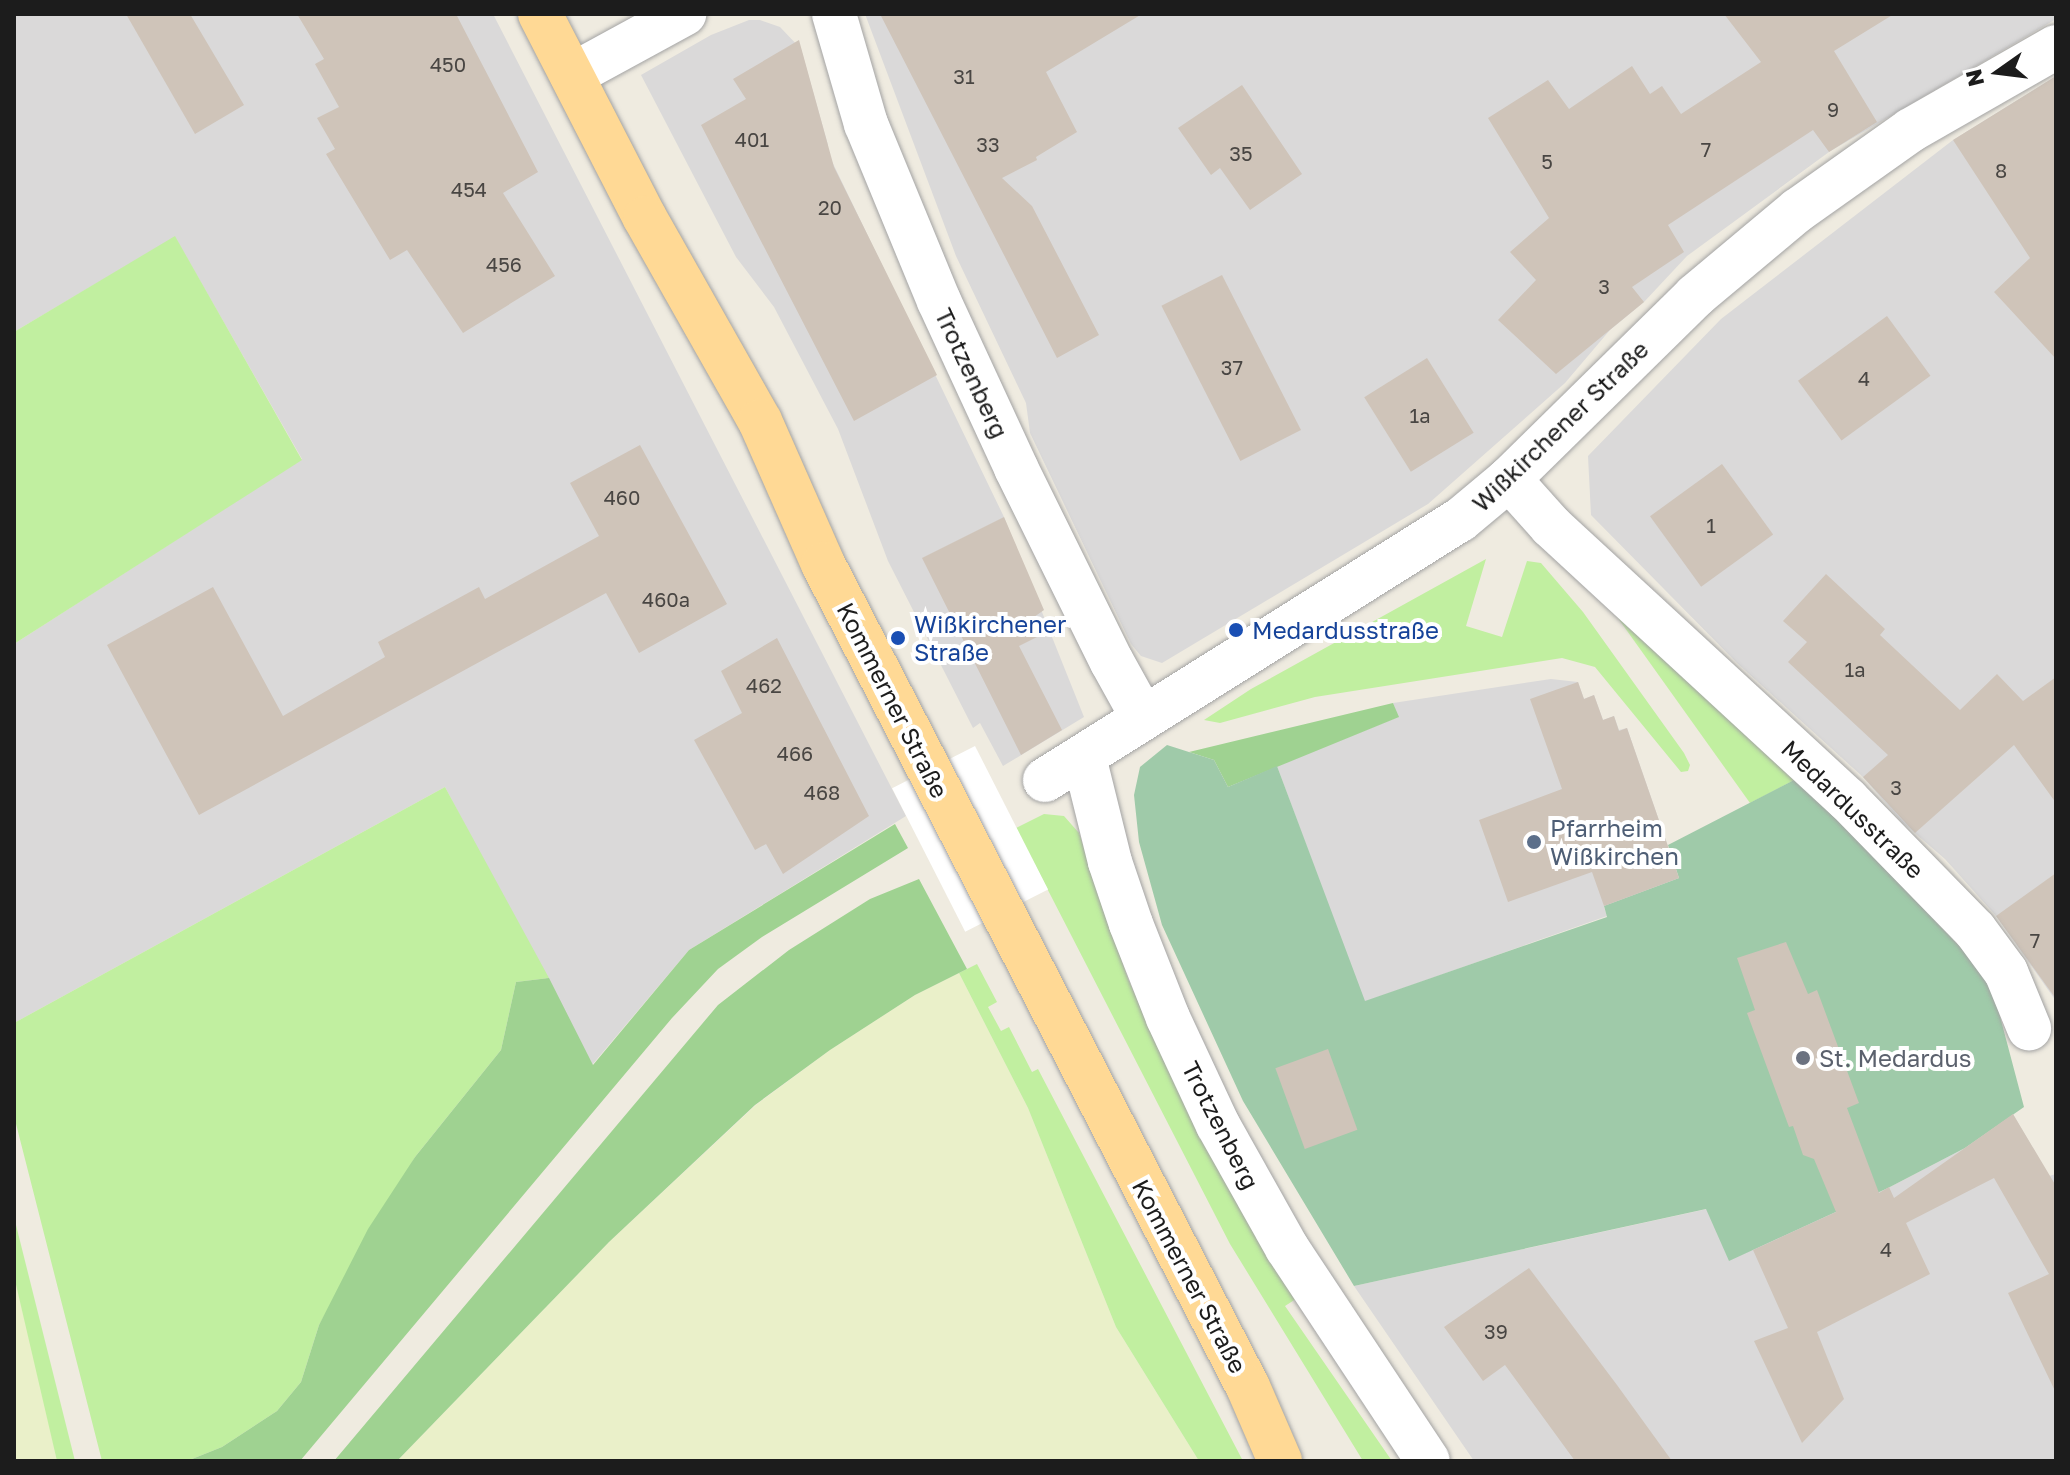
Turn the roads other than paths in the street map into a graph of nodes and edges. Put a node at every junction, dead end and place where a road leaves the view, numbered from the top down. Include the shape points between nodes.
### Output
1 (540, 14) edge
2 (684, 14) edge
3 (834, 14) edge
4 (2056, 47) edge
5 (572, 75) junction
6 (1509, 479) junction
7 (1143, 718) junction
8 (1084, 757) junction
9 (1045, 780) dead end
10 (2029, 1028) dead end
11 (1248, 1387) junction
12 (1280, 1461) edge
13 (1312, 1461) edge
14 (1428, 1461) edge

1 - 5 main road, Kommerner Straße
2 - 5 street
3 - 7 street, Trotzenberg via 866,124 939,301 1016,468
4 - 6 street, Wißkirchener Straße via 1911,130 1798,210 1695,296
5 - 11 main road, Kommerner Straße via 645,218 760,421 823,564
6 - 7 street, Wißkirchener Straße via 1448,528
6 - 10 street, Medardusstraße via 1551,526 1847,799 1975,930 2006,972
7 - 8 street, Wißkirchener Straße
8 - 9 street, Wißkirchener Straße
8 - 14 street, Trotzenberg via 1131,924 1218,1125 1287,1248
11 - 12 main road, Kommerner Straße
11 - 13 main road, Kommerner Straße

